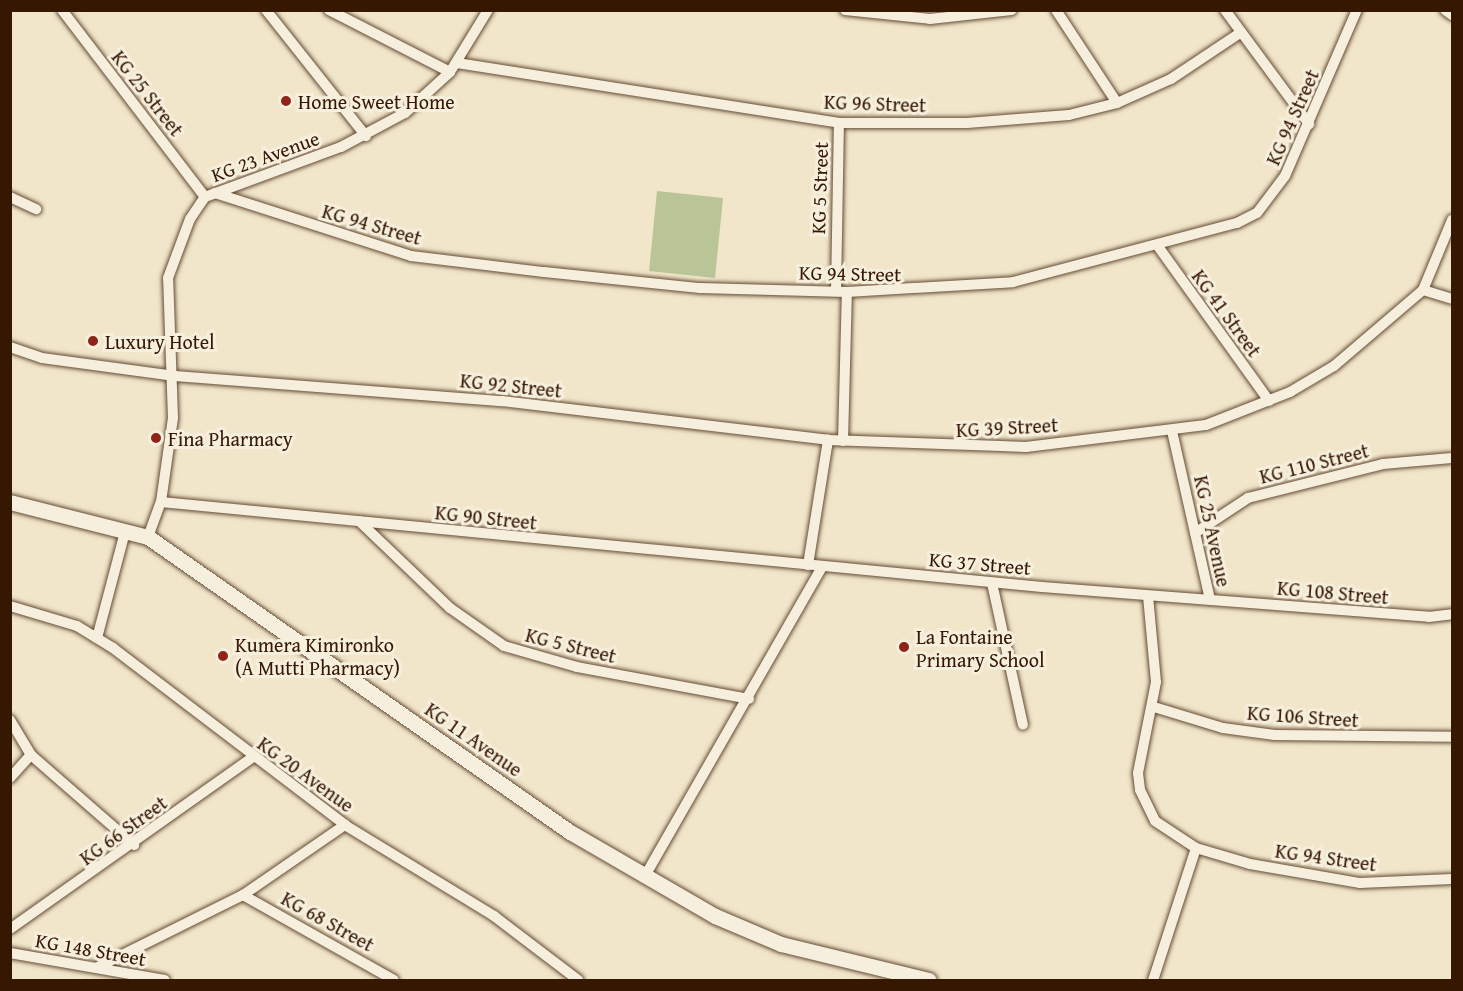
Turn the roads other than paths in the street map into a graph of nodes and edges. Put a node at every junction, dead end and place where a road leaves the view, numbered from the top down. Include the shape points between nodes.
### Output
1 (62, 10) edge
2 (266, 10) edge
3 (329, 10) edge
4 (488, 10) edge
5 (845, 10) edge
6 (1012, 10) edge
7 (1056, 10) edge
8 (1225, 10) edge
9 (1357, 10) edge
10 (1445, 10) edge
11 (889, 14) edge
12 (1452, 15) edge
13 (1240, 33) junction
14 (457, 63) junction
15 (450, 72) junction
16 (1117, 103) junction
17 (839, 123) junction
18 (1309, 124) junction
19 (366, 136) junction
20 (210, 195) junction
21 (10, 197) edge
22 (36, 209) dead end
23 (1452, 220) edge
24 (1157, 245) junction
25 (1424, 290) junction
26 (841, 292) junction
27 (1452, 299) edge
28 (10, 347) edge
29 (175, 376) junction
30 (1269, 401) junction
31 (1172, 431) junction
32 (828, 440) junction
33 (843, 441) junction
34 (1452, 458) edge
35 (10, 502) edge
36 (161, 502) junction
37 (359, 521) junction
38 (125, 532) junction
39 (1195, 533) junction
40 (148, 537) junction
41 (808, 565) junction
42 (822, 567) junction
43 (992, 583) junction
44 (1148, 596) junction
45 (1210, 600) junction
46 (10, 606) edge
47 (1452, 615) edge
48 (97, 638) junction
49 (750, 699) junction
50 (1154, 707) junction
51 (10, 720) edge
52 (1023, 725) dead end
53 (1452, 737) edge
54 (31, 755) junction
55 (253, 757) junction
56 (10, 778) edge
57 (345, 825) junction
58 (134, 845) junction
59 (1196, 848) junction
60 (645, 876) junction
61 (1452, 879) edge
62 (243, 895) junction
63 (10, 929) edge
64 (10, 953) edge
65 (96, 968) junction
66 (165, 981) edge
67 (394, 981) edge
68 (578, 981) edge
69 (930, 981) edge
70 (1154, 981) edge

1 - 20 street, KG 25 Street
2 - 19 street
3 - 15 street
4 - 14 street, KG 23 Avenue
5 - 11 street
6 - 11 street via 970,18
7 - 16 street
8 - 13 street
9 - 18 street, KG 94 Street
10 - 12 street
13 - 16 street, KG 96 Street via 1171,79
13 - 18 street
14 - 15 street, KG 23 Avenue
14 - 17 street, KG 96 Street
15 - 19 street, KG 23 Avenue via 405,113
16 - 17 street, KG 96 Street via 1017,119
17 - 26 street, KG 5 Street
18 - 24 street, KG 94 Street via 1276,195 1257,213
19 - 20 street, KG 23 Avenue
20 - 26 street, KG 94 Street via 411,256 700,288
20 - 29 street, KG 23 Avenue via 174,249 168,278
21 - 22 street
23 - 25 street
24 - 26 street, KG 94 Street via 970,289
24 - 30 street, KG 41 Street
25 - 27 street
25 - 30 street via 1334,366
26 - 33 street, KG 5 Street
28 - 29 street, KG 92 Street via 42,358
29 - 32 street, KG 92 Street via 502,401
29 - 36 street, KG 23 Avenue
30 - 31 street via 1222,420
31 - 33 street, KG 39 Street via 978,448
31 - 39 street, KG 25 Avenue
32 - 33 street, KG 92 Street
32 - 41 street
34 - 39 street, KG 110 Street via 1383,464 1248,498
35 - 38 main road, KG 11 Avenue
36 - 37 street, KG 90 Street
36 - 40 street, KG 23 Avenue
37 - 41 street, KG 90 Street
37 - 49 street, KG 5 Street via 450,608 504,646 577,667
38 - 40 main road, KG 11 Avenue
38 - 48 street
39 - 45 street, KG 25 Avenue
40 - 60 main road, KG 11 Avenue via 570,832
41 - 42 street, KG 37 Street
42 - 43 street, KG 37 Street
42 - 49 street
43 - 44 street, KG 37 Street
43 - 52 street
44 - 45 street, KG 25 Avenue
44 - 50 street via 1156,662
45 - 47 street, KG 108 Street via 1429,617
46 - 48 street, KG 20 Avenue
48 - 55 street, KG 20 Avenue
49 - 60 street
50 - 53 street, KG 106 Street via 1223,728 1275,735
50 - 59 street via 1138,773 1140,790 1155,821
51 - 54 street
54 - 56 street
54 - 58 street
55 - 57 street, KG 20 Avenue
55 - 58 street, KG 66 Street
57 - 62 street, KG 68 Street
57 - 68 street, KG 20 Avenue via 494,915
58 - 63 street, KG 66 Street
59 - 61 street, KG 94 Street via 1250,864 1360,883
59 - 70 street
60 - 69 main road, KG 11 Avenue via 715,916 781,944
62 - 65 street, KG 68 Street
62 - 67 street, KG 68 Street
64 - 65 street, KG 148 Street
65 - 66 street, KG 148 Street

